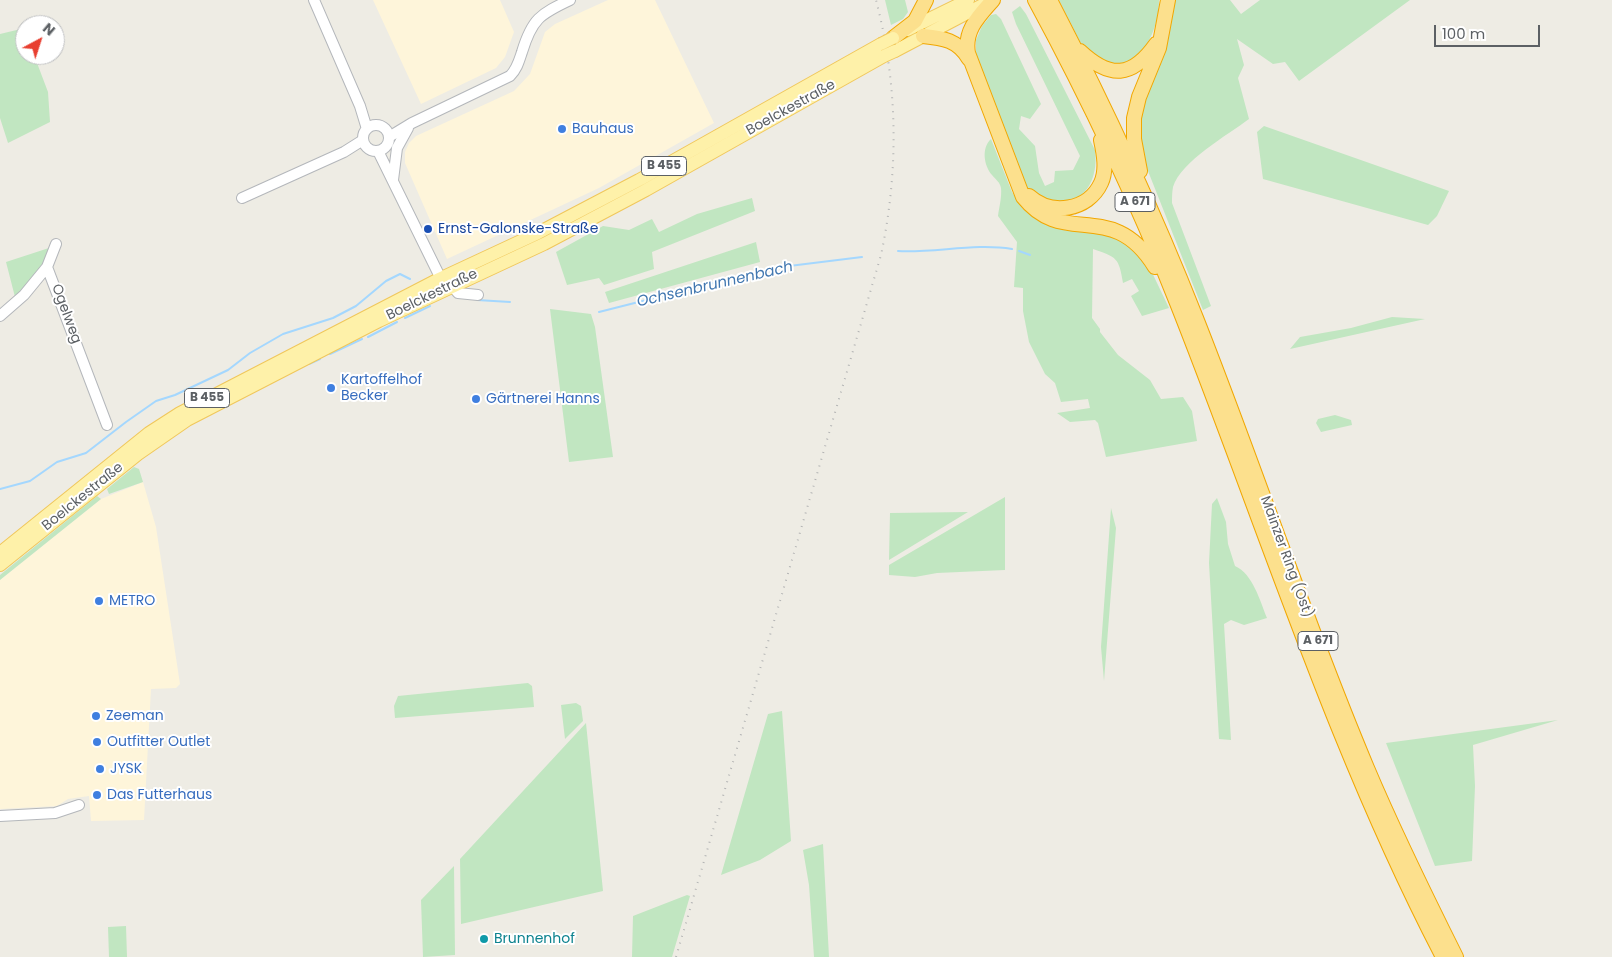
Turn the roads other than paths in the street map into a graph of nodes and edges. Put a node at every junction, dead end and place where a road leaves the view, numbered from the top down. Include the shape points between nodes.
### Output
1 (314, 0) edge
2 (570, 0) edge
3 (926, 0) edge
4 (968, 0) edge
5 (992, 0) edge
6 (1035, 0) edge
7 (1050, 0) edge
8 (1168, 0) edge
9 (1163, 31) junction
10 (923, 36) junction
11 (1074, 46) junction
12 (888, 47) junction
13 (969, 60) junction
14 (1089, 104) junction
15 (412, 123) junction
16 (370, 127) junction
17 (387, 134) junction
18 (364, 143) junction
19 (380, 150) junction
20 (1012, 175) junction
21 (393, 180) junction
22 (1146, 196) junction
23 (242, 198) dead end
24 (56, 244) dead end
25 (48, 267) junction
26 (444, 283) junction
27 (478, 295) dead end
28 (1176, 301) junction
29 (0, 316) edge
30 (107, 425) dead end
31 (0, 553) edge
32 (0, 565) edge
33 (79, 805) dead end
34 (0, 816) edge
35 (1443, 957) edge
36 (1456, 957) edge

1 - 16 street
2 - 15 street via 536,19 510,76
3 - 12 highway via 915,21
4 - 12 main road, B 455
5 - 10 main road, B 455
5 - 13 highway via 968,34
6 - 14 highway, A 671
7 - 11 highway, A 671
8 - 9 highway
9 - 11 highway via 1145,58 1128,70 1119,72 1101,68
9 - 22 highway via 1134,118 1136,148
10 - 12 main road, B 455
10 - 13 highway via 950,40
11 - 22 highway, A 671
12 - 26 main road, Boelckestraße / B 455 via 646,190 544,244
13 - 20 highway
14 - 20 highway via 1102,142 1105,165 1102,182 1092,196 1073,207 1049,207 1026,194
14 - 28 highway, A 671 via 1135,201
15 - 17 street
15 - 21 street via 397,148
16 - 17 street
16 - 18 street
17 - 19 street
18 - 19 street
18 - 23 street
19 - 21 street
20 - 28 highway via 1028,203 1048,219 1105,226 1131,238 1149,256
21 - 26 street
22 - 36 highway, Mainzer Ring (Ost) / A 671 via 1196,318 1363,758
24 - 25 street
25 - 29 street, Ogelweg
25 - 30 street, Ogelweg
26 - 27 street via 458,293
26 - 31 main road, Boelckestraße / B 455 via 180,414 150,433
26 - 32 main road, Boelckestraße / B 455 via 187,420 138,454
28 - 35 highway, Mainzer Ring (Ost) / A 671 via 1356,771 1413,899
33 - 34 street via 55,813

